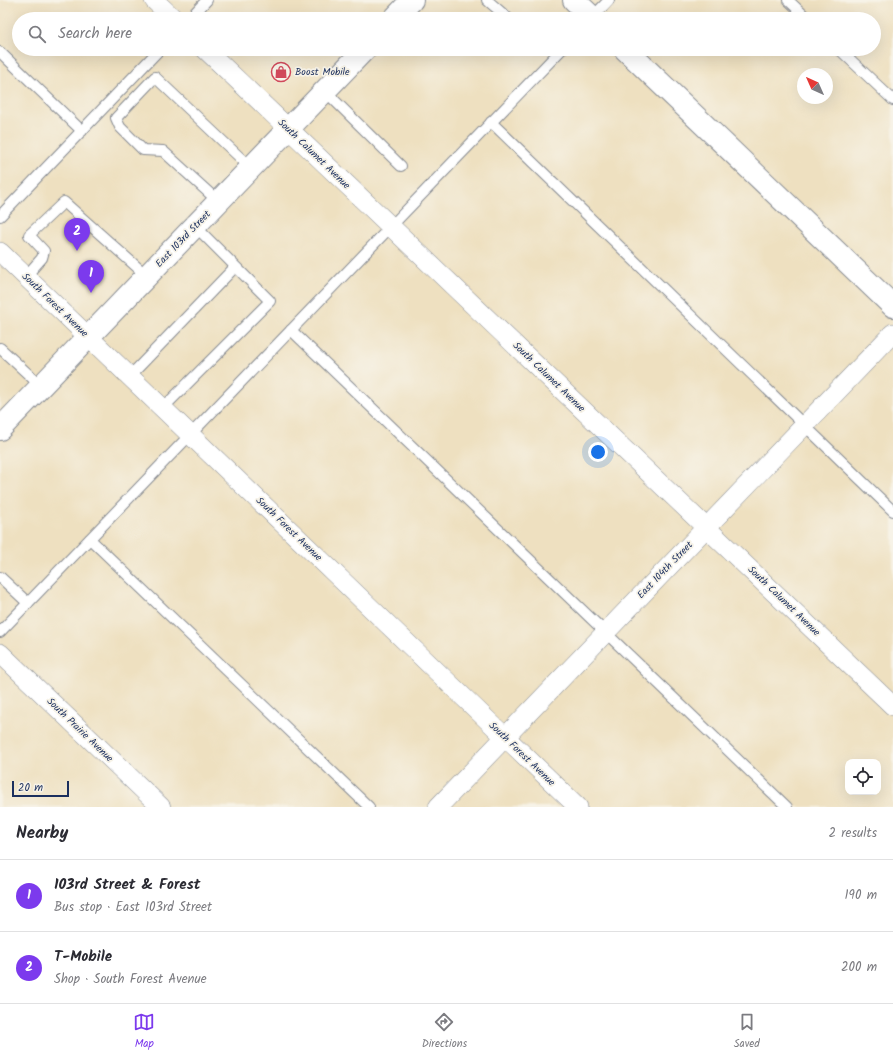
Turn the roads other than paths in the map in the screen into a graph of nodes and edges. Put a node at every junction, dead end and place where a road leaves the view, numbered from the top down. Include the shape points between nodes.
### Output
1 (154, 0) edge
2 (207, 0) edge
3 (487, 0) edge
4 (574, 0) edge
5 (609, 0) edge
6 (788, 0) edge
7 (167, 12) edge
8 (196, 12) edge
9 (501, 12) edge
10 (586, 12) edge
11 (598, 12) edge
12 (801, 12) edge
13 (0, 52) edge
14 (153, 56) edge
15 (212, 56) edge
16 (358, 56) edge
17 (552, 56) edge
18 (632, 56) edge
19 (846, 56) edge
20 (325, 91) junction
21 (893, 100) edge
22 (491, 122) junction
23 (288, 129) junction
24 (82, 131) junction
25 (401, 166) dead end
26 (251, 168) junction
27 (218, 202) junction
28 (0, 216) edge
29 (195, 226) junction
30 (391, 226) junction
31 (0, 252) edge
32 (235, 266) junction
33 (26, 276) junction
34 (147, 276) junction
35 (893, 306) edge
36 (291, 330) junction
37 (893, 333) edge
38 (88, 337) junction
39 (0, 348) edge
40 (130, 376) junction
41 (41, 386) junction
42 (163, 408) junction
43 (804, 426) junction
44 (0, 429) edge
45 (190, 435) junction
46 (893, 511) edge
47 (707, 527) junction
48 (90, 539) junction
49 (0, 577) edge
50 (28, 603) junction
51 (0, 632) edge
52 (606, 632) junction
53 (0, 653) edge
54 (893, 706) edge
55 (505, 737) junction
56 (161, 807) edge
57 (369, 807) edge
58 (438, 807) edge
59 (578, 807) edge
60 (787, 807) edge

1 - 7 street
2 - 8 lane
3 - 9 lane
4 - 10 main road
5 - 11 lane
6 - 12 lane
13 - 24 lane
14 - 24 lane
15 - 23 street, South Calumet Avenue
16 - 20 main road, East 103rd Street
17 - 22 lane
18 - 35 main road
19 - 21 lane
20 - 23 main road, East 103rd Street
20 - 25 lane
22 - 30 lane
22 - 43 lane
23 - 26 main road, East 103rd Street
23 - 30 street, South Calumet Avenue
24 - 28 lane
26 - 27 main road, East 103rd Street
26 - 27 lane via 155,77 116,118 120,127 143,150 163,151
27 - 29 main road, East 103rd Street
29 - 32 lane
29 - 34 main road, East 103rd Street
30 - 36 lane
30 - 47 street, South Calumet Avenue
31 - 33 street, South Forest Avenue
32 - 40 lane
32 - 42 lane via 270,301
33 - 34 lane via 42,258 44,251 29,236 64,202
33 - 38 street, South Forest Avenue
34 - 38 main road, East 103rd Street
36 - 45 lane
36 - 52 lane
37 - 43 street, East 104th Street
38 - 40 street, South Forest Avenue
38 - 41 main road, East 103rd Street
39 - 41 lane
40 - 42 street, South Forest Avenue
41 - 44 main road, East 103rd Street
42 - 45 street, South Forest Avenue
43 - 46 lane
43 - 47 street, East 104th Street
45 - 48 lane
45 - 55 street, South Forest Avenue
47 - 52 street, East 104th Street
47 - 54 street, South Calumet Avenue
48 - 50 lane
48 - 57 lane
49 - 50 lane
50 - 51 lane
52 - 55 street, East 104th Street
52 - 60 lane
53 - 56 street, South Prairie Avenue
55 - 58 street, East 104th Street
55 - 59 street, South Forest Avenue

